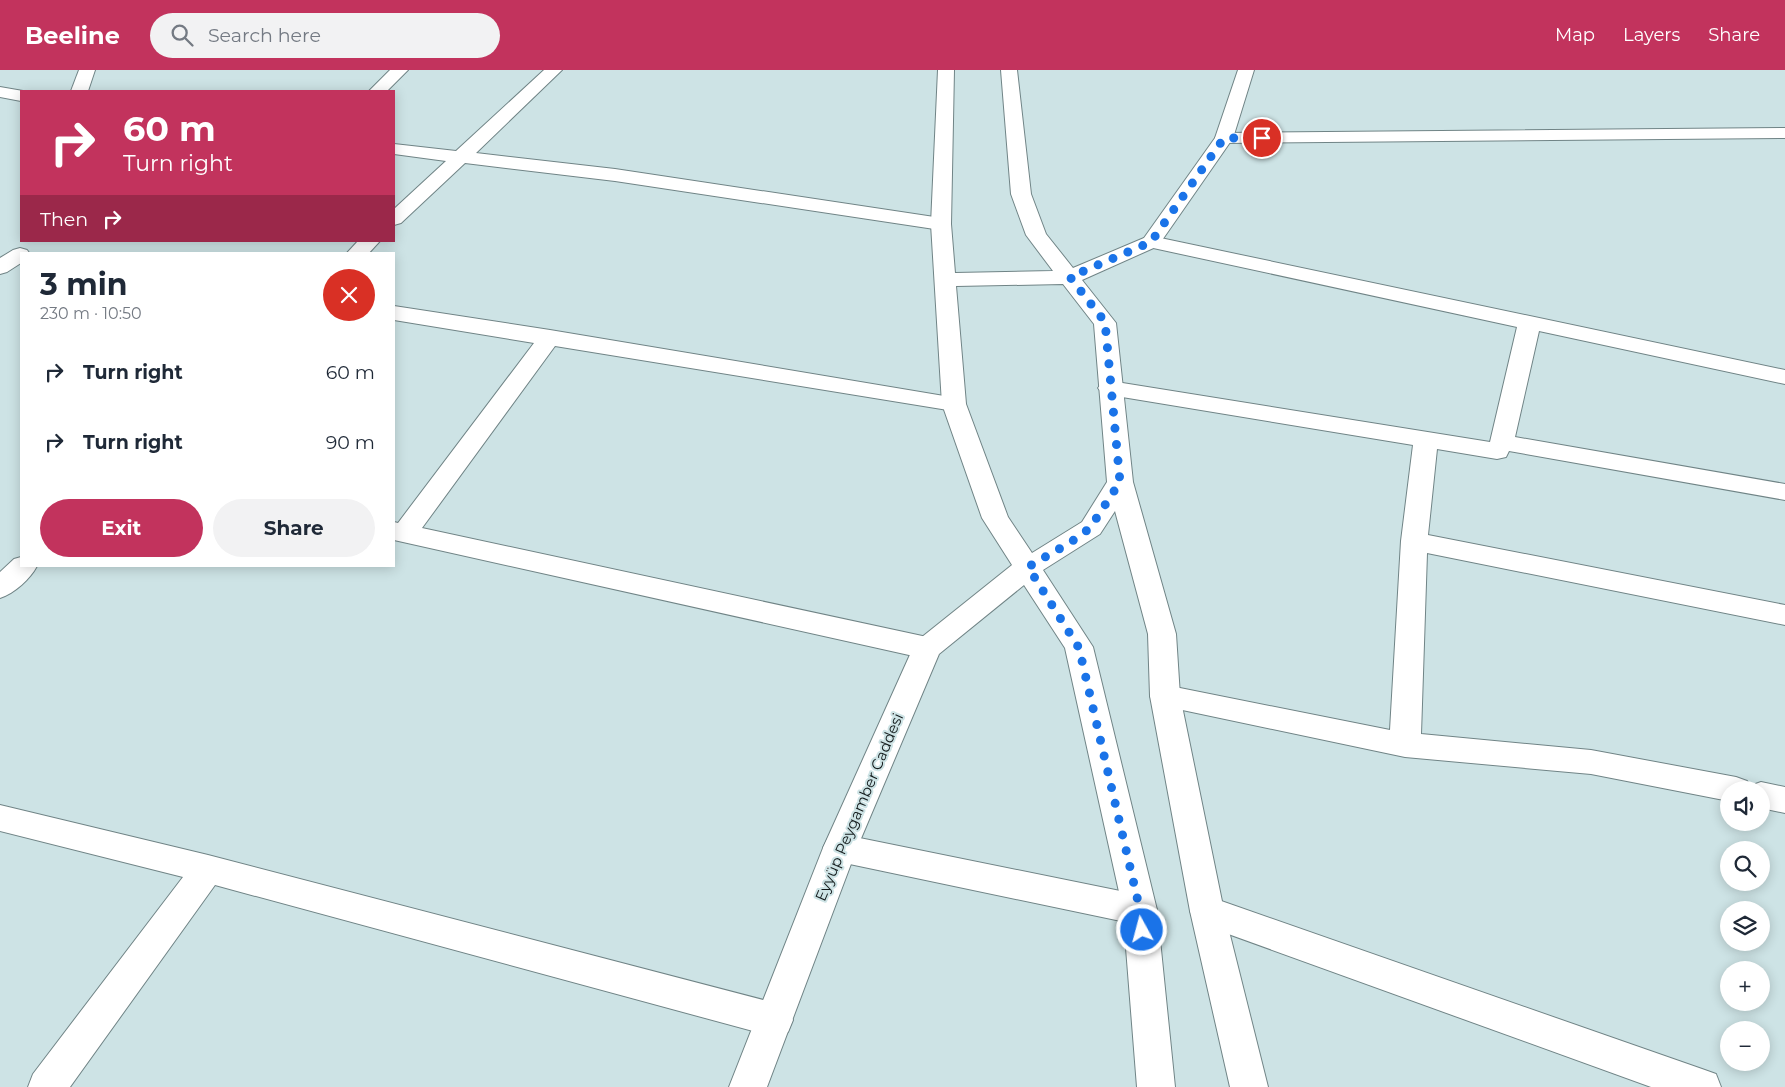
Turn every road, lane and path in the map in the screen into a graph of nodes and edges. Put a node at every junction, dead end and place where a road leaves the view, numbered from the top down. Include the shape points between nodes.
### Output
1 (87, 70) edge
2 (400, 70) edge
3 (554, 70) edge
4 (939, 70) edge
5 (946, 70) edge
6 (1009, 70) edge
7 (1246, 70) edge
8 (80, 90) edge
9 (378, 90) edge
10 (0, 92) edge
11 (20, 96) edge
12 (1785, 133) edge
13 (1224, 138) junction
14 (395, 149) edge
15 (460, 156) junction
16 (395, 217) edge
17 (940, 224) junction
18 (369, 242) edge
19 (1151, 242) junction
20 (358, 252) edge
21 (14, 253) edge
22 (0, 268) edge
23 (1070, 277) junction
24 (945, 280) junction
25 (395, 313) edge
26 (1529, 324) junction
27 (550, 337) junction
28 (1785, 377) edge
29 (1110, 388) junction
30 (954, 404) junction
31 (1426, 438) junction
32 (1502, 442) junction
33 (1120, 482) junction
34 (1785, 492) edge
35 (399, 532) edge
36 (1414, 541) junction
37 (23, 567) edge
38 (1028, 567) junction
39 (0, 588) edge
40 (1785, 615) edge
41 (927, 648) junction
42 (1165, 696) junction
43 (1405, 745) junction
44 (1720, 787) edge
45 (1770, 797) edge
46 (1785, 800) edge
47 (0, 818) edge
48 (840, 848) junction
49 (208, 870) junction
50 (1140, 910) junction
51 (1207, 911) junction
52 (775, 1020) junction
53 (47, 1087) edge
54 (748, 1087) edge
55 (1156, 1087) edge
56 (1249, 1087) edge
57 (1702, 1087) edge

1 - 8 street
2 - 9 street
3 - 15 street
4 - 5 street
5 - 17 street
6 - 23 street via 1021,194 1036,235
7 - 13 street
10 - 11 street
12 - 13 street
13 - 19 street
14 - 15 street
15 - 16 street
15 - 17 street via 615,174
17 - 24 street
18 - 20 street
19 - 23 street
19 - 26 street
21 - 22 street
23 - 24 street
23 - 29 street via 1105,322
24 - 30 street
25 - 27 street
26 - 28 street
26 - 32 street
27 - 30 street
27 - 35 street
29 - 31 street
29 - 33 street
30 - 38 street via 995,518
31 - 32 street via 1497,451
31 - 36 street
32 - 34 street
33 - 38 street, Eyyüp Peygamber Caddesi via 1090,528
33 - 42 street via 1162,634
35 - 41 street
36 - 40 street
36 - 43 street
37 - 39 street
38 - 41 street, Eyyüp Peygamber Caddesi
38 - 50 street via 1079,648
41 - 48 street, Eyyüp Peygamber Caddesi
42 - 43 street
42 - 51 street
43 - 44 street via 1592,762
45 - 46 street
47 - 49 street
48 - 50 street
48 - 52 street, Eyyüp Peygamber Caddesi
49 - 52 street
49 - 53 street
50 - 55 street
51 - 56 street
51 - 57 street
52 - 54 street, Eyyüp Peygamber Caddesi

